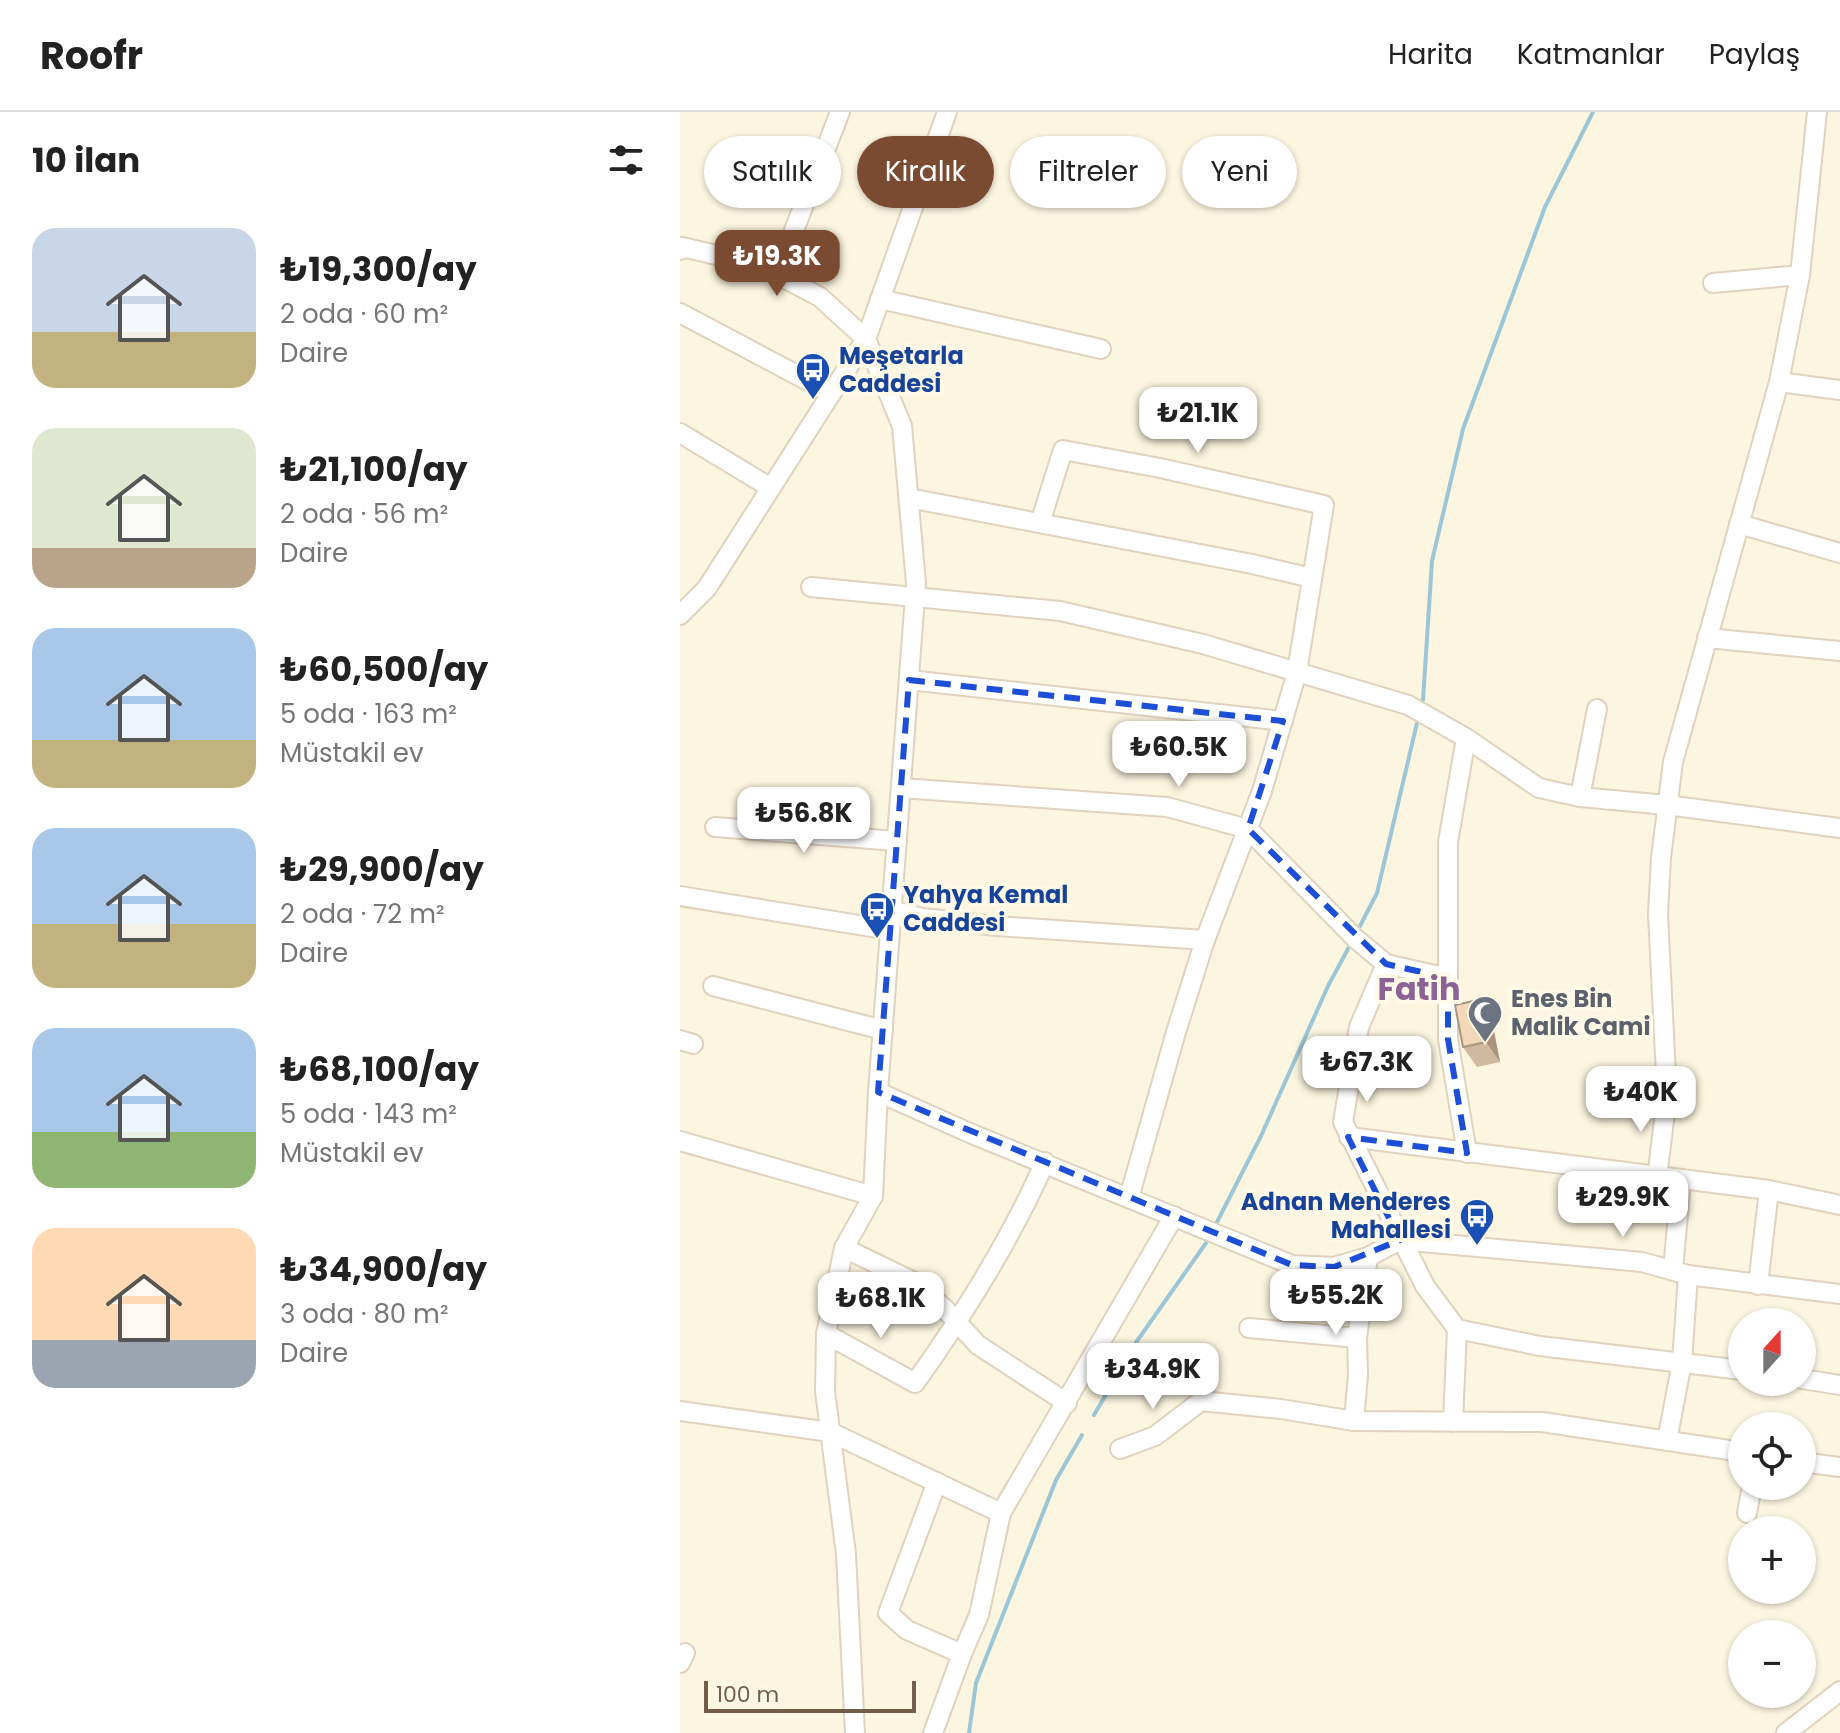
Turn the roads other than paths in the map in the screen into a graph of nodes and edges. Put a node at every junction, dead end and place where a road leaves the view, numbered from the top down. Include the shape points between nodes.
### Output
1 (840, 112) edge
2 (947, 112) edge
3 (1817, 112) edge
4 (680, 250) edge
5 (777, 274) junction
6 (1800, 275) junction
7 (1713, 283) dead end
8 (880, 299) junction
9 (680, 313) edge
10 (866, 339) junction
11 (1101, 349) dead end
12 (1779, 382) junction
13 (1840, 390) edge
14 (831, 393) junction
15 (683, 441) edge
16 (771, 488) junction
17 (909, 498) junction
18 (1040, 523) junction
19 (1739, 524) junction
20 (1840, 553) edge
21 (1312, 578) junction
22 (811, 587) dead end
23 (915, 596) junction
24 (680, 615) edge
25 (1707, 638) junction
26 (1840, 651) edge
27 (1297, 672) junction
28 (909, 680) junction
29 (1597, 709) dead end
30 (1283, 721) junction
31 (1466, 738) junction
32 (901, 788) junction
33 (1580, 797) junction
34 (1667, 805) junction
35 (715, 827) dead end
36 (1840, 828) edge
37 (1248, 829) junction
38 (897, 841) junction
39 (680, 896) edge
40 (891, 910) junction
41 (890, 930) junction
42 (1205, 940) junction
43 (1386, 964) junction
44 (1448, 978) junction
45 (713, 986) dead end
46 (883, 1030) junction
47 (878, 1092) junction
48 (1349, 1137) junction
49 (680, 1141) edge
50 (1467, 1153) junction
51 (1045, 1162) junction
52 (1657, 1178) junction
53 (1681, 1181) junction
54 (1769, 1190) junction
55 (873, 1196) junction
56 (1129, 1198) junction
57 (1840, 1205) edge
58 (1174, 1216) junction
59 (1400, 1240) junction
60 (844, 1248) junction
61 (1368, 1257) junction
62 (1680, 1272) junction
63 (1758, 1285) junction
64 (1840, 1294) edge
65 (958, 1323) junction
66 (1249, 1328) dead end
67 (1457, 1329) junction
68 (826, 1334) junction
69 (1357, 1338) junction
70 (1682, 1362) junction
71 (1728, 1368) edge
72 (1816, 1381) edge
73 (1840, 1385) edge
74 (1067, 1403) junction
75 (680, 1411) edge
76 (1354, 1421) junction
77 (1453, 1422) junction
78 (830, 1432) junction
79 (1667, 1441) junction
80 (1120, 1449) dead end
81 (1728, 1450) edge
82 (1816, 1464) edge
83 (1840, 1467) edge
84 (937, 1482) junction
85 (1749, 1500) edge
86 (1001, 1513) junction
87 (1747, 1513) dead end
88 (962, 1654) junction
89 (1840, 1691) edge
90 (855, 1733) edge
91 (933, 1733) edge
92 (1786, 1733) edge

1 - 5 street
2 - 8 street
3 - 6 street
4 - 5 street via 759,265
5 - 10 street via 820,297
6 - 7 street
6 - 12 street
8 - 10 street
8 - 11 street
9 - 14 street
10 - 14 street
10 - 17 street via 902,426
12 - 13 street
12 - 19 street
14 - 16 street
15 - 16 street
16 - 24 street via 707,588
17 - 18 street
17 - 23 street
18 - 21 street
18 - 21 street via 1063,450 1160,468 1324,505
19 - 20 street
19 - 25 street
21 - 27 street
22 - 23 street
23 - 27 street via 1060,611
23 - 28 street
25 - 26 street
25 - 34 street via 1673,762
27 - 30 street
27 - 31 street via 1408,705
28 - 30 street
28 - 32 street
29 - 33 street
30 - 37 street
31 - 33 street via 1539,788
31 - 44 street via 1448,842
32 - 37 street via 1167,807
32 - 38 street
33 - 34 street
34 - 36 street
34 - 52 street via 1658,914 1667,1095
35 - 38 street
37 - 42 street
37 - 43 street
38 - 40 street
39 - 41 street
40 - 41 street
40 - 42 street via 997,926
41 - 46 street
42 - 56 street
43 - 44 street
43 - 48 street via 1359,1027 1343,1122
44 - 50 street via 1448,1039
45 - 46 street
46 - 47 street
47 - 51 street
47 - 55 street
48 - 50 street
48 - 59 street
49 - 55 street
50 - 52 street
51 - 56 street
51 - 65 street via 1020,1219
52 - 53 street
53 - 54 street
53 - 62 street
54 - 57 street
54 - 63 street
55 - 60 street
56 - 58 street
58 - 61 street via 1292,1265 1334,1267
58 - 74 street
59 - 61 street
59 - 62 street via 1642,1262
59 - 67 street
60 - 65 street via 912,1281
60 - 68 street
61 - 69 street
62 - 63 street
62 - 70 street
63 - 64 street
65 - 68 street via 915,1383
65 - 74 street via 978,1345
66 - 69 street
67 - 70 street via 1540,1346
67 - 77 street
68 - 78 street
69 - 76 street
70 - 71 street
70 - 79 street
72 - 73 street
74 - 86 street
75 - 78 street
76 - 77 street
76 - 80 street via 1201,1401 1155,1436
77 - 79 street via 1542,1422
78 - 84 street
78 - 90 street via 846,1554
79 - 81 street
82 - 83 street
84 - 86 street
84 - 88 street via 888,1613 907,1630
85 - 87 street
86 - 88 street via 979,1615
88 - 91 street
89 - 92 street

